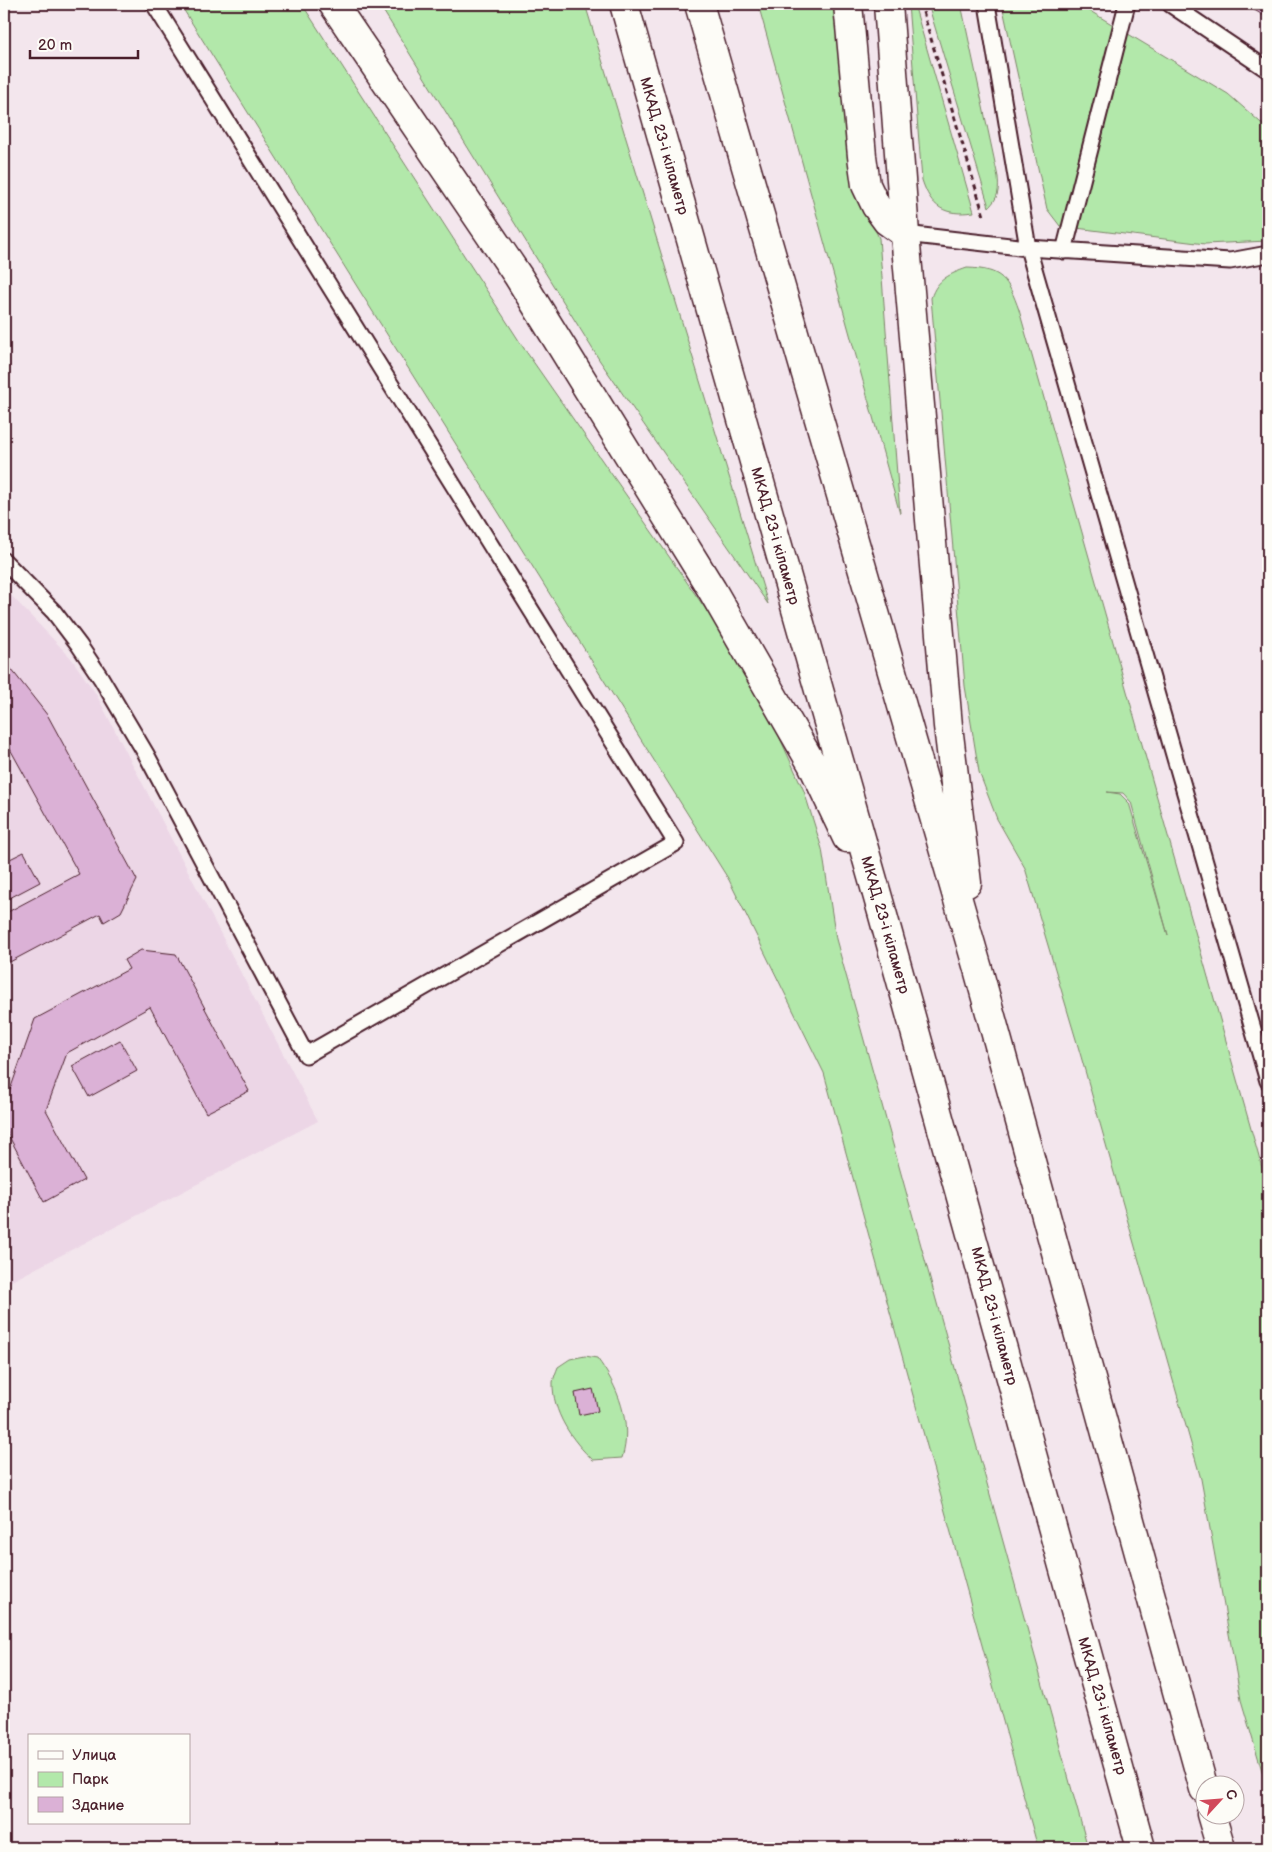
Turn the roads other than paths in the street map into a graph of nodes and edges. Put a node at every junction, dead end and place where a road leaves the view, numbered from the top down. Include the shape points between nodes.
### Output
1 (154, 4) edge
2 (333, 4) edge
3 (624, 4) edge
4 (699, 4) edge
5 (848, 4) edge
6 (888, 4) edge
7 (987, 4) edge
8 (1128, 4) edge
9 (1170, 4) edge
10 (1268, 70) edge
11 (905, 234) junction
12 (1028, 248) junction
13 (1064, 251) junction
14 (1268, 254) edge
15 (4, 561) edge
16 (882, 912) junction
17 (978, 969) junction
18 (1268, 1081) edge
19 (1200, 1774) edge
20 (1215, 1824) edge
21 (1141, 1848) edge
22 (1221, 1848) edge

1 - 15 lane via 676,842 306,1055 146,754 101,678 54,612
2 - 16 main road via 518,276 712,590 812,764
3 - 16 main road, МКАД, 23-і кіламетр
4 - 17 main road
5 - 11 main road via 866,184 887,221
6 - 11 main road
7 - 12 lane
8 - 13 lane
9 - 10 lane
11 - 12 lane
11 - 17 main road via 948,726
12 - 13 lane
12 - 18 lane
13 - 14 lane via 1230,261
16 - 21 main road, МКАД, 23-і кіламетр
17 - 19 main road
20 - 22 main road

